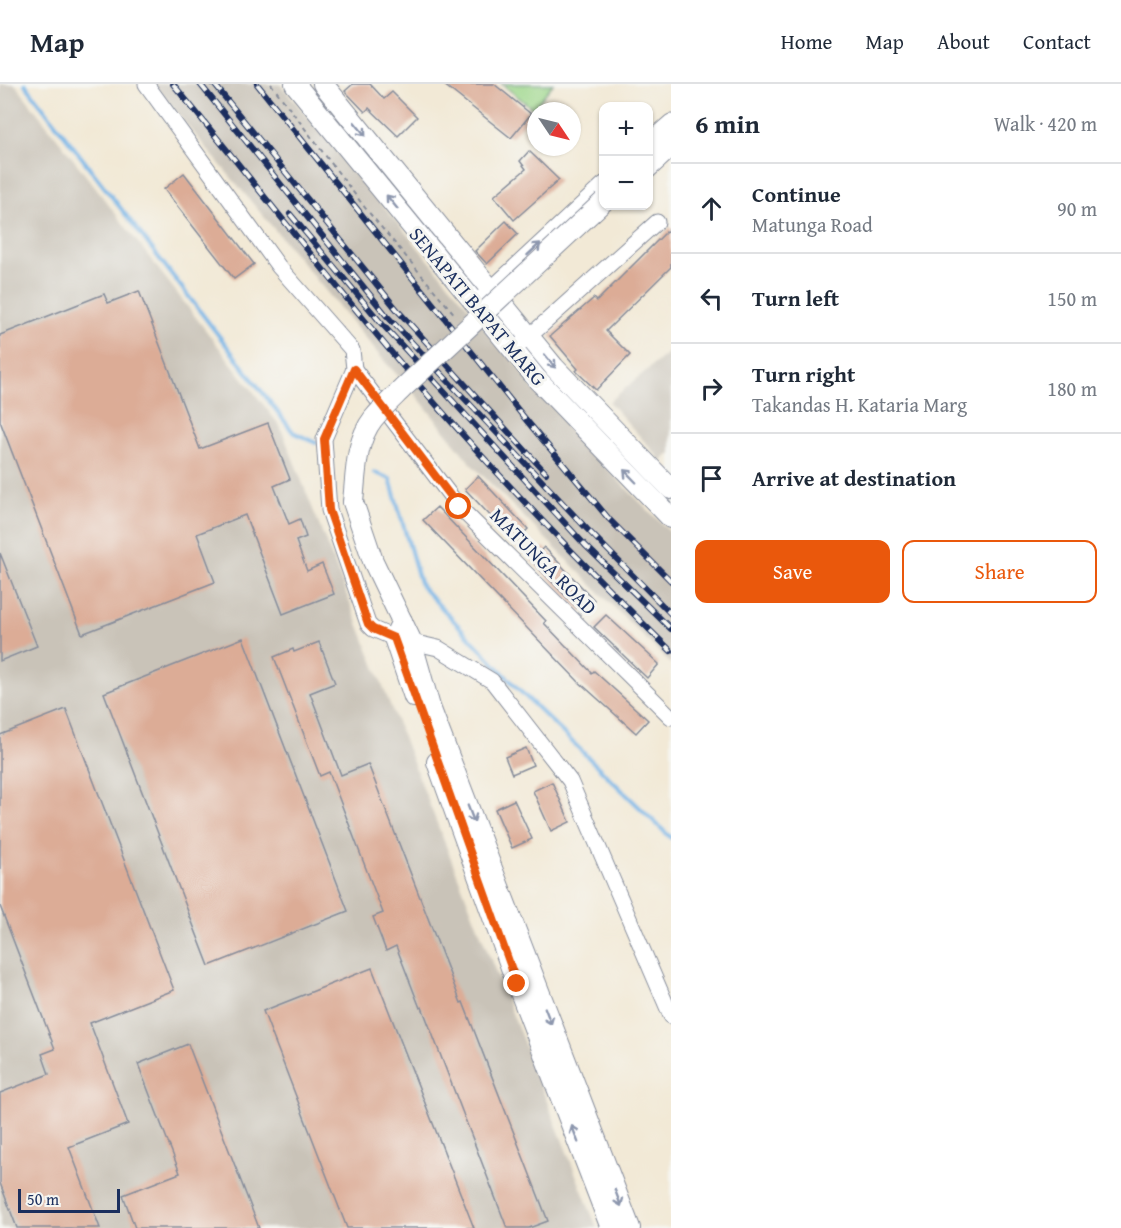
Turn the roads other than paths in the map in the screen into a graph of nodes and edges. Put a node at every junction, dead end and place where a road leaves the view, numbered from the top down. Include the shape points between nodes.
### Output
1 (147, 84) edge
2 (296, 84) edge
3 (323, 84) edge
4 (671, 122) edge
5 (671, 137) edge
6 (653, 138) edge
7 (671, 150) edge
8 (650, 156) edge
9 (653, 166) edge
10 (392, 168) junction
11 (375, 181) junction
12 (599, 188) edge
13 (599, 205) edge
14 (607, 210) edge
15 (657, 222) dead end
16 (451, 240) junction
17 (434, 253) junction
18 (491, 289) junction
19 (475, 304) junction
20 (504, 305) junction
21 (529, 336) junction
22 (514, 350) junction
23 (354, 369) junction
24 (671, 489) edge
25 (671, 518) edge
26 (402, 633) junction
27 (671, 717) edge
28 (485, 875) junction
29 (671, 1016) edge
30 (611, 1228) edge
31 (630, 1228) edge

1 - 23 street, MATUNGA ROAD via 279,267 352,350
2 - 11 main road, SENAPATI BAPAT MARG
3 -> 10 main road, SENAPATI BAPAT MARG
4 - 6 street
5 - 8 main road
7 - 9 street
10 - 11 main road
10 - 16 main road, SENAPATI BAPAT MARG
17 -> 11 main road, SENAPATI BAPAT MARG
18 -> 12 street
13 - 26 main road, bridge via 403,388 372,420 362,438 353,502
14 - 20 street
15 - 21 street
16 - 17 street
16 - 18 main road, SENAPATI BAPAT MARG
17 - 19 main road, SENAPATI BAPAT MARG
18 - 19 street
18 - 20 main road, SENAPATI BAPAT MARG
19 - 22 main road, SENAPATI BAPAT MARG
20 - 21 main road, SENAPATI BAPAT MARG
21 - 22 street
21 -> 24 main road, SENAPATI BAPAT MARG
25 -> 22 main road, SENAPATI BAPAT MARG
23 - 26 street via 324,439 329,510 368,624 373,629
23 - 27 street, MATUNGA ROAD via 459,507
26 - 28 main road via 424,708
26 - 29 street via 438,648 492,681 570,782
30 -> 28 main road
28 -> 31 main road

